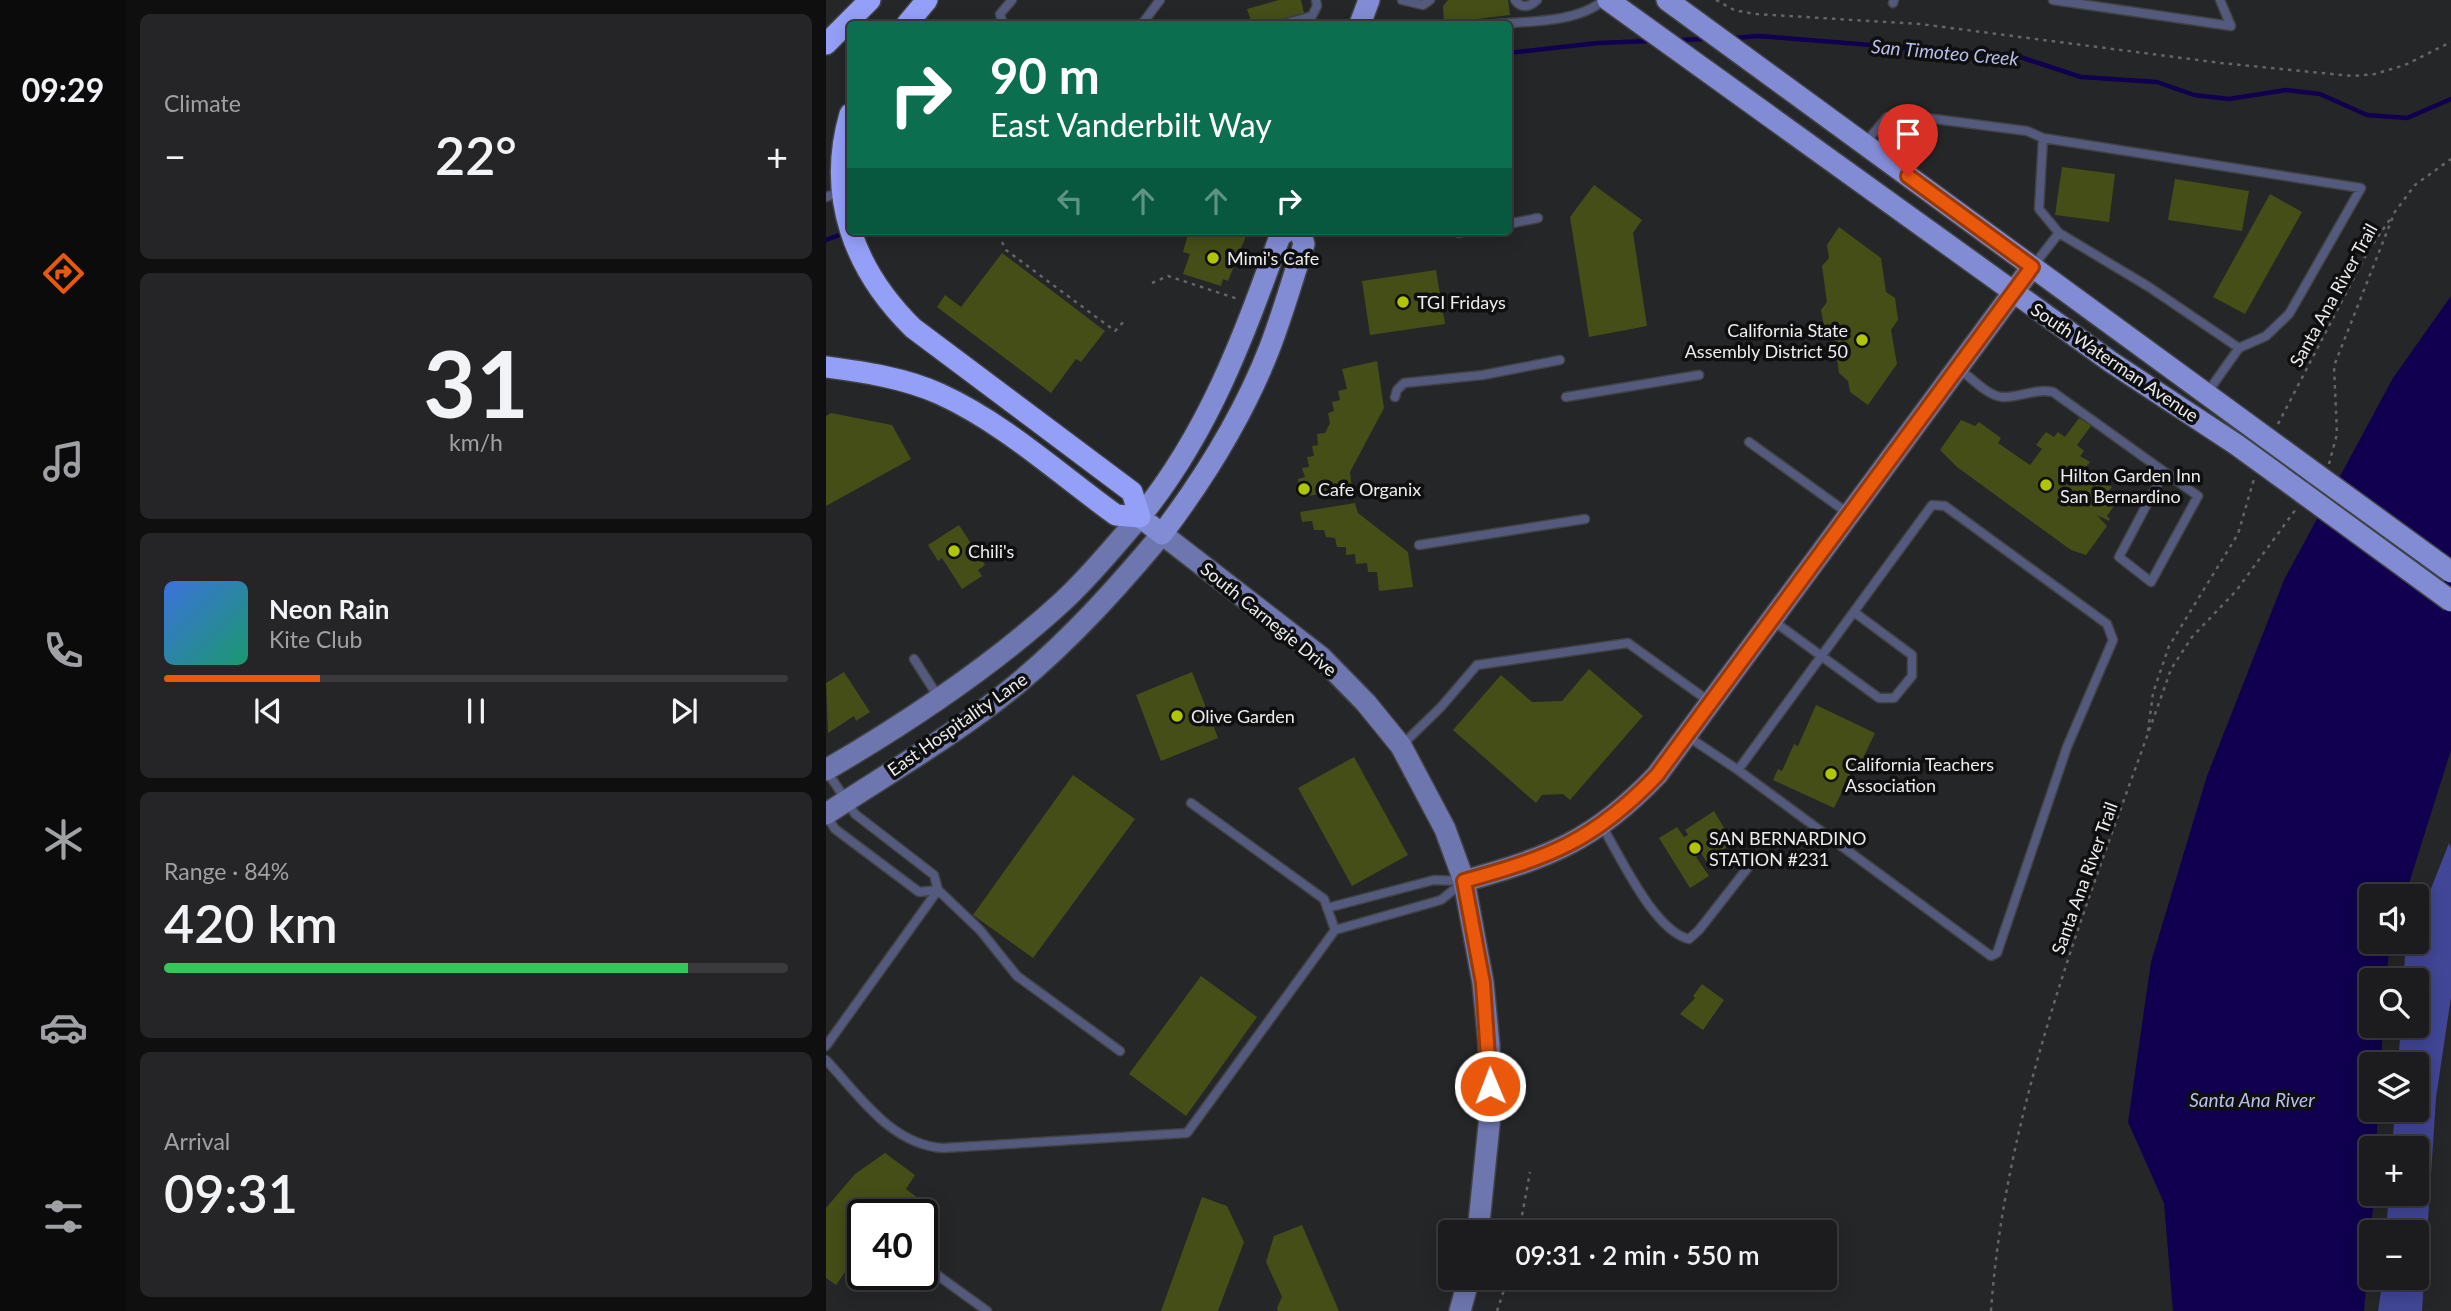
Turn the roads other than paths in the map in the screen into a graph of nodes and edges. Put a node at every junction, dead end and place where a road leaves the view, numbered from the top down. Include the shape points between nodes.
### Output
1 (870, 0) edge
2 (927, 0) edge
3 (1012, 0) edge
4 (1160, 0) edge
5 (1316, 0) edge
6 (1369, 0) edge
7 (1402, 0) edge
8 (1430, 0) edge
9 (1515, 0) edge
10 (1536, 0) edge
11 (1606, 0) edge
12 (1667, 0) edge
13 (2053, 0) edge
14 (2220, 0) edge
15 (849, 21) edge
16 (910, 21) edge
17 (1002, 21) edge
18 (1144, 21) edge
19 (1294, 21) edge
20 (1361, 21) edge
21 (1512, 22) edge
22 (847, 23) edge
23 (826, 44) edge
24 (847, 129) edge
25 (2043, 138) junction
26 (1864, 144) junction
27 (836, 196) edge
28 (1538, 218) dead end
29 (1512, 222) edge
30 (847, 229) edge
31 (2059, 233) junction
32 (849, 235) edge
33 (1281, 235) edge
34 (1301, 235) edge
35 (2032, 267) junction
36 (2013, 291) junction
37 (2239, 348) junction
38 (1560, 360) dead end
39 (826, 367) edge
40 (1956, 367) junction
41 (1699, 375) dead end
42 (2207, 393) junction
43 (1395, 397) dead end
44 (1566, 397) dead end
45 (1749, 442) dead end
46 (2164, 472) junction
47 (1849, 514) junction
48 (1140, 517) junction
49 (1585, 519) dead end
50 (1162, 534) junction
51 (1419, 545) dead end
52 (2451, 572) edge
53 (2451, 601) edge
54 (1854, 612) junction
55 (1772, 620) junction
56 (1821, 656) junction
57 (914, 659) dead end
58 (939, 698) junction
59 (1711, 703) junction
60 (1687, 736) junction
61 (1401, 746) junction
62 (826, 770) edge
63 (1738, 770) junction
64 (845, 801) junction
65 (1191, 803) dead end
66 (826, 814) edge
67 (1602, 826) junction
68 (1753, 861) dead end
69 (1464, 881) junction
70 (937, 890) junction
71 (1328, 908) junction
72 (1335, 929) junction
73 (826, 1046) edge
74 (1120, 1051) dead end
75 (826, 1060) edge
76 (1479, 1220) edge
77 (938, 1276) edge
78 (1466, 1290) edge
79 (987, 1311) edge
80 (1460, 1311) edge

1 - 15 highway
2 - 16 highway
3 - 17 lane via 1000,14
4 - 18 lane
5 - 19 lane via 1312,16
6 - 20 main road
7 - 8 lane via 1423,5
9 - 10 lane via 1529,6
11 - 21 lane via 1576,15
11 - 36 main road, South Waterman Avenue
12 - 26 main road, South Waterman Avenue
13 - 14 lane via 2231,26
22 - 23 highway
24 - 27 highway
25 - 26 lane via 2027,131 1887,117
25 - 31 lane via 2039,209
25 - 37 lane via 2361,188 2289,314 2266,336
26 - 35 main road, South Waterman Avenue
27 - 30 highway
28 - 29 lane
31 - 35 lane
31 - 37 lane
32 - 48 highway via 861,263 888,303 913,328 1132,492
33 - 48 main road, East Hospitality Lane via 1200,431
34 - 50 main road, East Hospitality Lane via 1304,244 1270,347 1248,395 1190,496
35 - 36 street
35 - 42 main road, South Waterman Avenue
36 - 40 street
36 - 53 main road, South Waterman Avenue, bridge via 2237,445
37 - 42 lane
38 - 43 lane via 1483,375 1404,383
39 - 48 highway via 872,373 939,393 986,419 1116,515
40 - 46 lane via 1987,391 2003,397 2053,392
40 - 47 street
41 - 44 lane
42 - 52 main road, South Waterman Avenue, bridge
45 - 47 lane
46 - 46 lane via 2198,496 2151,583 2119,557
47 - 55 street
48 - 50 main road, South Carnegie Drive
48 - 58 street, East Hospitality Lane via 1062,602
49 - 51 lane
50 - 61 street, South Carnegie Drive via 1321,657
50 - 64 street, East Hospitality Lane via 1115,591 1016,685
54 - 56 lane
54 - 56 lane via 1912,655 1912,676 1894,698 1879,698
54 - 63 lane via 1932,505 1945,506 2107,624 2113,639 2067,747 1997,953 1991,956
55 - 56 lane
55 - 59 street
56 - 63 lane
57 - 58 lane
58 - 62 street, East Hospitality Lane
59 - 60 street
59 - 61 lane via 1628,643 1478,665
60 - 63 lane
60 - 67 street via 1657,775
61 - 69 street, South Carnegie Drive via 1445,829
62 - 64 lane
64 - 66 street, East Hospitality Lane
64 - 70 lane via 855,814 934,875
65 - 71 lane via 1324,898
66 - 70 lane via 835,829 919,892
67 - 68 lane via 1659,920 1679,937 1689,939 1699,930
67 - 69 street via 1526,864
69 - 71 lane via 1434,880
69 - 72 lane via 1441,900
69 - 76 street, South Carnegie Drive via 1489,1045 1491,1106
70 - 73 lane
70 - 74 lane via 980,930 1017,976
71 - 72 lane
72 - 75 lane via 1186,1133 923,1146 895,1132
77 - 79 lane
78 - 80 street

